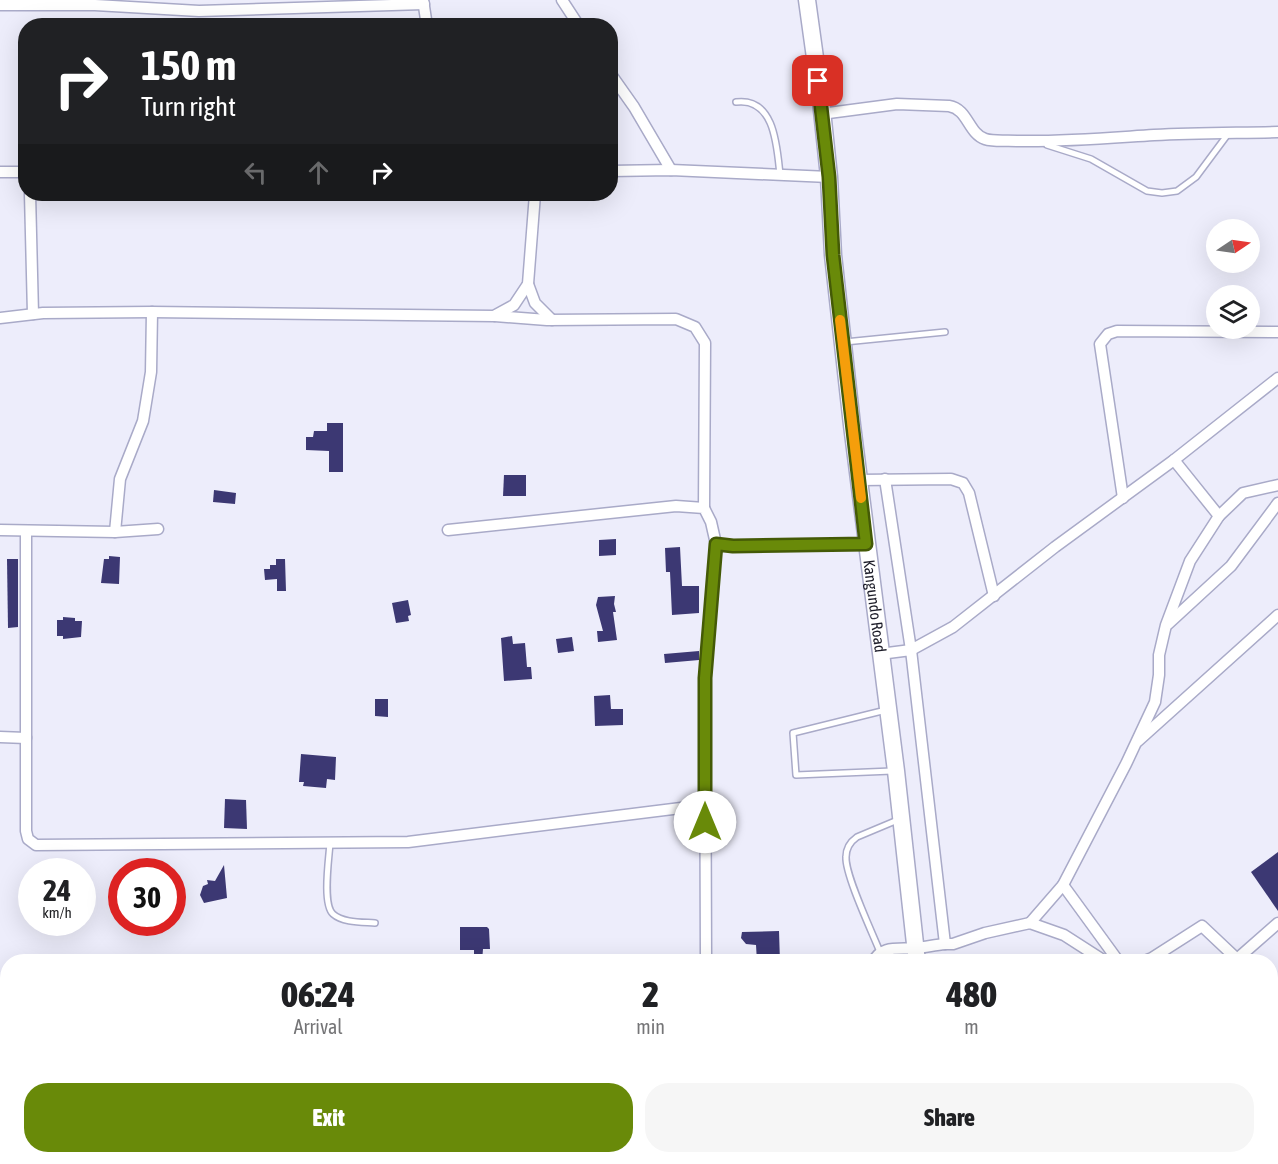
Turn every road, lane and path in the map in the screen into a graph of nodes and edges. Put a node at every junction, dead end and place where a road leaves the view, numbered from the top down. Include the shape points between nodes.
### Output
1 (562, 0) edge
2 (807, 0) edge
3 (423, 2) edge
4 (133, 3) edge
5 (0, 5) edge
6 (426, 18) edge
7 (574, 18) edge
8 (618, 84) edge
9 (736, 102) dead end
10 (821, 114) junction
11 (1278, 132) edge
12 (1229, 133) junction
13 (1037, 141) junction
14 (671, 170) junction
15 (618, 171) edge
16 (0, 172) edge
17 (18, 172) edge
18 (780, 175) junction
19 (829, 177) junction
20 (30, 201) edge
21 (534, 201) edge
22 (528, 284) junction
23 (152, 312) junction
24 (33, 314) junction
25 (494, 316) junction
26 (0, 318) edge
27 (552, 320) junction
28 (945, 332) dead end
29 (1278, 332) edge
30 (843, 342) junction
31 (1278, 378) edge
32 (1174, 460) junction
33 (885, 479) junction
34 (859, 480) junction
35 (1278, 485) edge
36 (1123, 498) junction
37 (1278, 503) edge
38 (704, 508) junction
39 (1219, 516) junction
40 (158, 529) dead end
41 (0, 530) edge
42 (448, 530) dead end
43 (26, 531) junction
44 (115, 532) junction
45 (716, 544) junction
46 (866, 544) junction
47 (994, 596) junction
48 (1278, 615) edge
49 (1166, 625) junction
50 (911, 650) junction
51 (880, 654) junction
52 (888, 710) junction
53 (0, 737) edge
54 (26, 738) junction
55 (1135, 744) junction
56 (896, 771) junction
57 (705, 805) junction
58 (901, 818) junction
59 (330, 843) junction
60 (1063, 885) junction
61 (375, 923) dead end
62 (1030, 923) junction
63 (1278, 923) edge
64 (945, 944) junction
65 (706, 954) edge
66 (875, 954) edge
67 (882, 954) edge
68 (913, 954) edge
69 (916, 954) edge
70 (919, 954) edge
71 (1094, 954) edge
72 (1113, 954) edge
73 (1158, 954) edge
74 (1232, 954) edge
75 (1243, 954) edge

1 - 7 street
2 - 10 highway, Kangundo Road
3 - 4 street via 200,10
3 - 6 street
4 - 5 street
8 - 14 street
9 - 18 lane via 751,102 766,114
10 - 13 street via 897,104 949,106 961,110 985,139
10 - 19 highway, Kangundo Road
11 - 12 street
12 - 13 street
12 - 13 lane via 1196,177 1177,191 1162,193 1147,191 1091,159
14 - 15 street
14 - 18 street
16 - 17 street
18 - 19 street
19 - 30 highway, Kangundo Road
20 - 24 street
21 - 22 street
22 - 25 street via 514,305
22 - 27 street via 535,303
23 - 24 street
23 - 25 street
23 - 44 street via 151,372 142,421 120,479
24 - 26 street
25 - 27 street
27 - 38 street via 676,319 695,327 705,343
28 - 30 lane
29 - 36 street via 1108,334 1100,344
30 - 34 highway, Kangundo Road
31 - 32 street
32 - 36 street
32 - 39 street
33 - 34 street
33 - 47 street via 951,479 963,483 969,493
33 - 50 street
34 - 46 highway, Kangundo Road
35 - 39 street via 1244,493
36 - 47 street
37 - 49 street via 1231,566
38 - 42 street via 676,506
38 - 45 street
39 - 49 street via 1190,561
40 - 44 street
41 - 43 street
43 - 44 street
43 - 54 street
45 - 46 street
45 - 57 street via 705,678
46 - 51 highway, Kangundo Road
47 - 50 street via 953,627
48 - 55 street
49 - 55 street via 1155,702
50 - 51 street
50 - 64 street
51 - 52 highway, Kangundo Road
52 - 56 highway, Kangundo Road
52 - 56 lane via 793,733 796,775
53 - 54 street
54 - 59 street via 26,831 28,839 36,845
55 - 60 street
56 - 58 highway, Kangundo Road
57 - 59 street via 408,842
57 - 65 street
58 - 66 lane via 857,837 846,851 847,870
58 - 69 highway, Kangundo Road
59 - 61 lane via 329,909 344,920
60 - 62 street
60 - 72 street
62 - 64 street
62 - 71 street via 1064,935
63 - 75 street
64 - 70 street
67 - 68 street via 893,948
73 - 74 street via 1202,926

